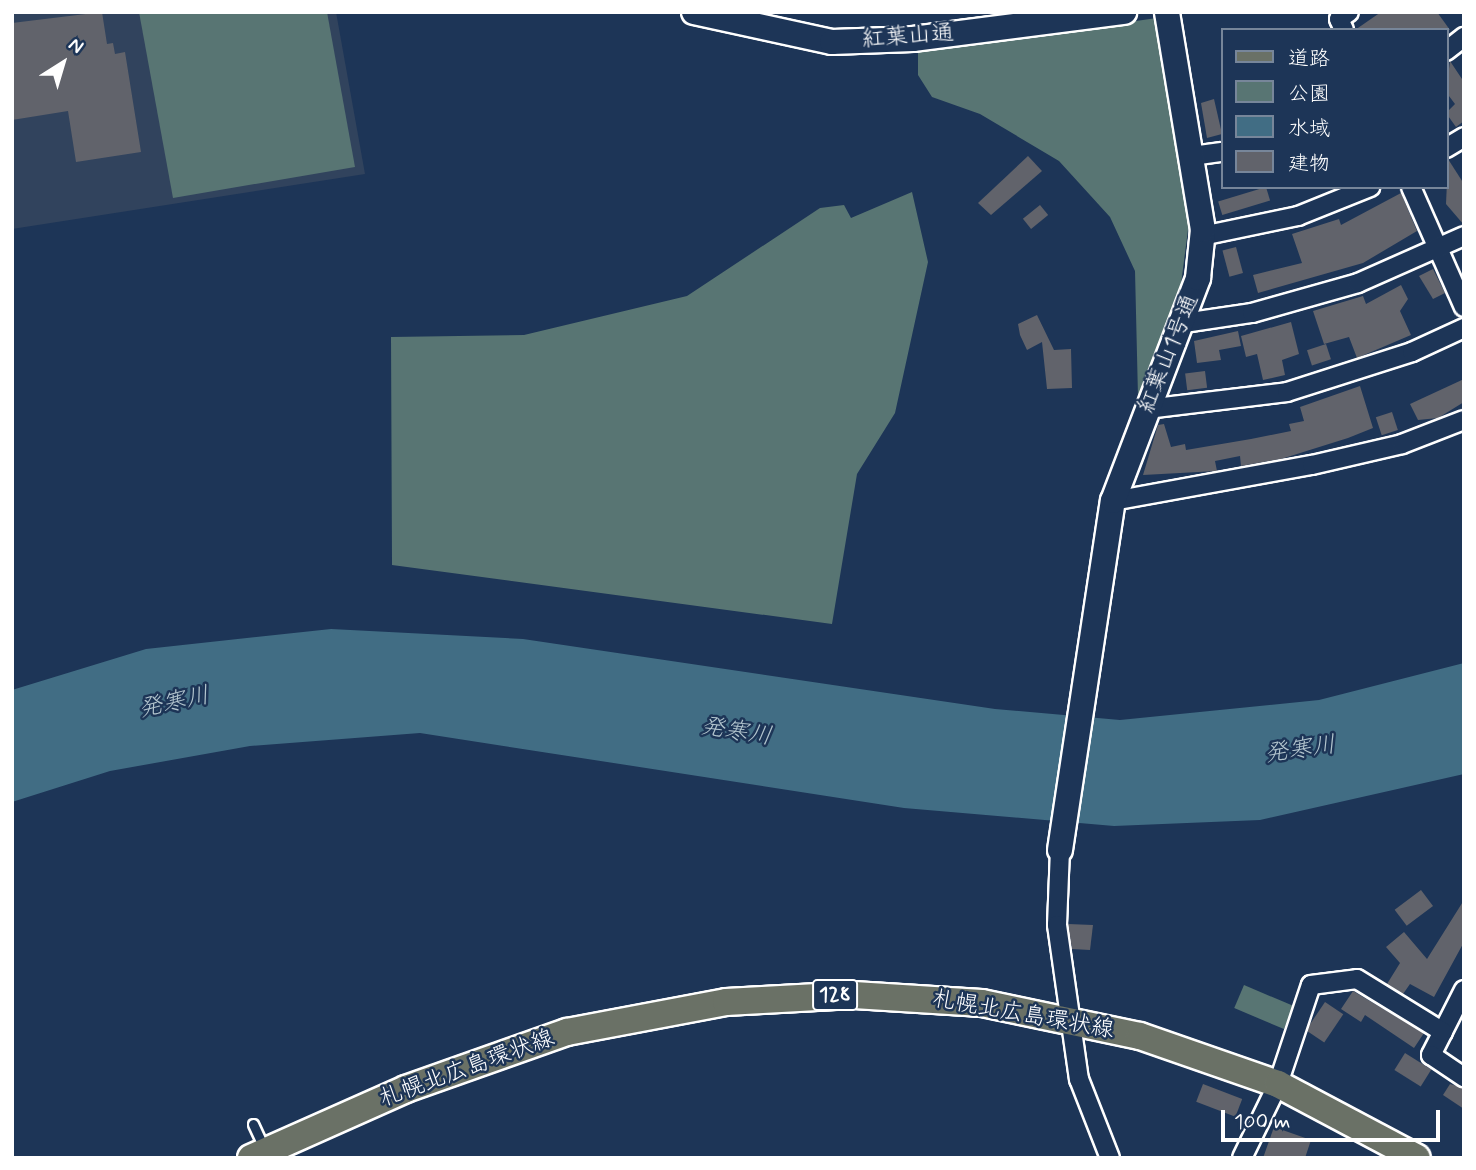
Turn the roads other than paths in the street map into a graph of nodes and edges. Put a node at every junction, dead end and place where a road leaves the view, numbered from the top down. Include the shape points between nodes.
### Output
1 (694, 12) edge
2 (1124, 12) edge
3 (1167, 12) edge
4 (1349, 12) edge
5 (1343, 28) edge
6 (1464, 37) edge
7 (1448, 49) edge
8 (1464, 137) edge
9 (1448, 147) edge
10 (1220, 152) edge
11 (1192, 156) junction
12 (1365, 189) edge
13 (1412, 189) edge
14 (1202, 236) junction
15 (1464, 236) edge
16 (1437, 248) junction
17 (1464, 307) edge
18 (1184, 323) junction
19 (1464, 328) edge
20 (1147, 410) junction
21 (1464, 420) edge
22 (1113, 501) junction
23 (1060, 850) joint
24 (1464, 990) edge
25 (1070, 1017) junction
26 (1443, 1032) junction
27 (1464, 1077) edge
28 (1278, 1084) junction
29 (253, 1124) dead end
30 (258, 1154) edge
31 (1110, 1158) edge
32 (1242, 1158) edge
33 (1417, 1158) edge

1 - 2 street, 紅葉山通 via 832,42 913,39
3 - 11 street, 紅葉山1号通
4 - 5 street via 1339,19
6 - 7 street
8 - 9 street
10 - 11 street
11 - 14 street, 紅葉山1号通
12 - 14 street via 1298,216
13 - 16 street
14 - 18 street, 紅葉山1号通
15 - 16 street
16 - 17 street
16 - 18 street via 1311,297
18 - 20 street, 紅葉山1号通
19 - 20 street via 1412,352 1287,392
20 - 22 street, 紅葉山1号通
21 - 22 street via 1402,444 1312,465
22 - 23 street, 紅葉山1号通
23 - 25 street via 1057,925
24 - 26 street
25 - 28 main road, 札幌北広島環状線 / 128
25 - 30 main road, 札幌北広島環状線 / 128 via 982,1003 854,995 666,1010 479,1060
25 - 31 street via 1079,1079
26 - 27 street via 1431,1055
26 - 28 street via 1357,979 1311,985
28 - 32 street
28 - 33 main road, 札幌北広島環状線 / 128
29 - 30 lane

